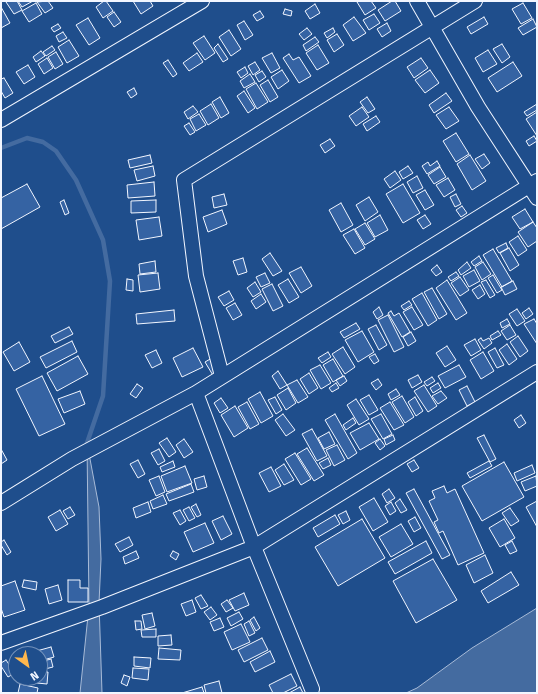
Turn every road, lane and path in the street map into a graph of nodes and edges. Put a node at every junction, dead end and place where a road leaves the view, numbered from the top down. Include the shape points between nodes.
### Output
1 (202, 1) edge
2 (417, 1) edge
3 (475, 1) edge
4 (433, 27) junction
5 (1, 120) edge
6 (533, 183) edge
7 (537, 198) edge
8 (537, 372) edge
9 (222, 376) junction
10 (196, 393) junction
11 (1, 503) edge
12 (254, 547) junction
13 (1, 643) edge
14 (312, 689) dead end

1 - 5 street
2 - 4 street
3 - 4 street
4 - 6 street via 478,108
4 - 9 street via 184,180 196,276
6 - 7 street
6 - 9 street
8 - 12 street
9 - 10 street
10 - 11 street via 72,459
10 - 12 street
12 - 13 street via 102,607
12 - 14 street

